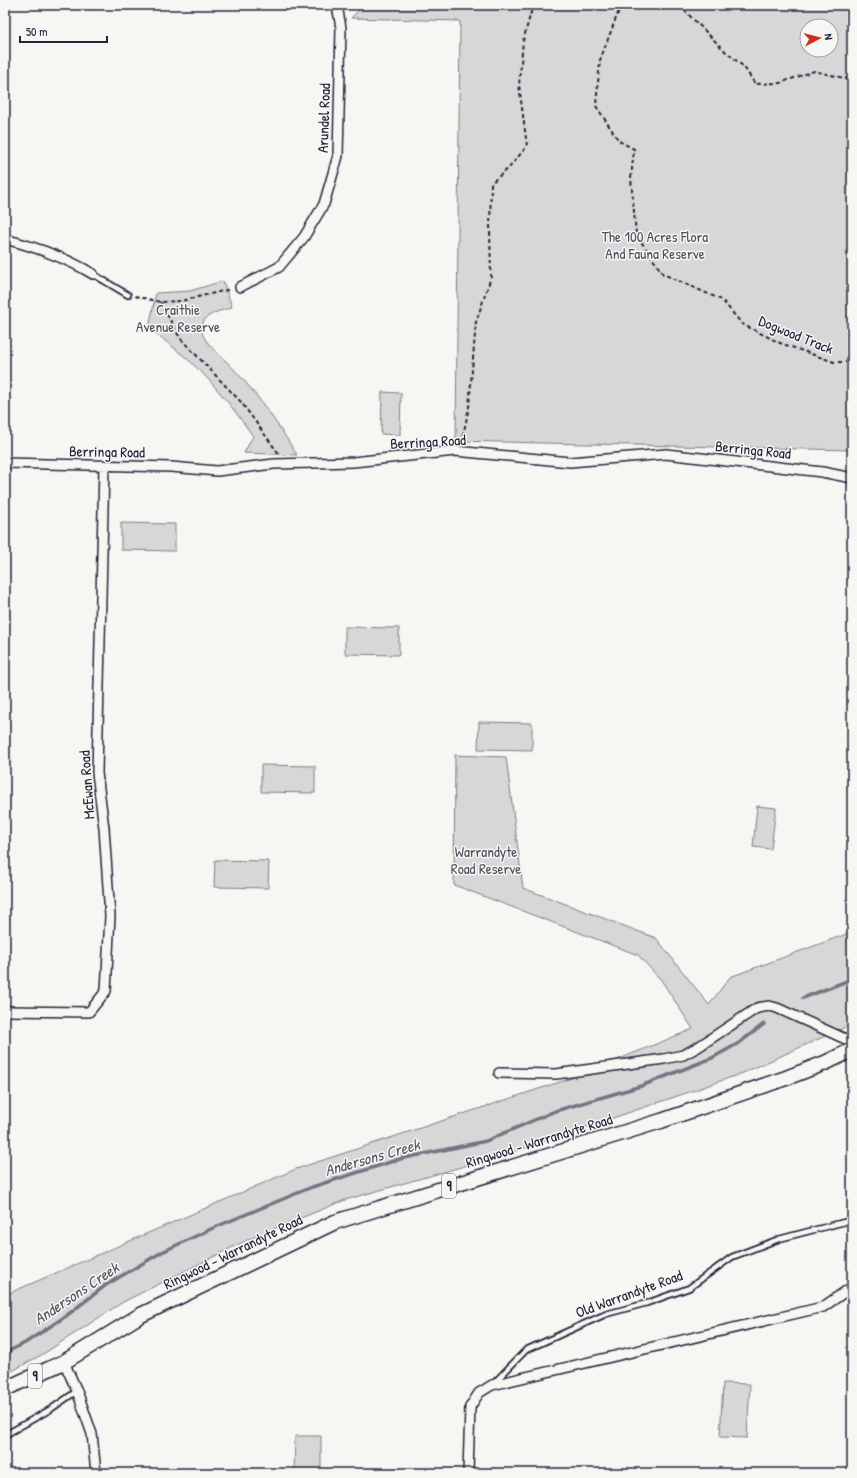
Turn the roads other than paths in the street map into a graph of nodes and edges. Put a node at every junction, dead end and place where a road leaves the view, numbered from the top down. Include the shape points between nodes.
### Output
1 (337, 5) edge
2 (5, 239) edge
3 (93, 274) joint
4 (240, 287) road end
5 (128, 295) road end
6 (5, 463) edge
7 (104, 466) junction
8 (852, 478) edge
9 (5, 1011) edge
10 (852, 1042) edge
11 (852, 1050) edge
12 (499, 1073) dead end
13 (852, 1220) edge
14 (852, 1287) edge
15 (64, 1362) junction
16 (492, 1385) junction
17 (5, 1389) edge
18 (77, 1391) junction
19 (5, 1435) edge
20 (96, 1473) edge
21 (468, 1473) edge

1 - 4 street, Arundel Road via 341,28 338,156 324,204 304,237 279,267
2 - 3 street via 61,257
3 - 5 lane
6 - 7 street, Berringa Road
7 - 8 street, Berringa Road via 217,471 286,464 353,462 455,451 570,462 666,454 822,472
7 - 9 street, McEwan Road via 97,773 110,916 106,991 89,1012
10 - 12 street via 769,1006 757,1008 683,1055 556,1074
11 - 15 main road, Ringwood - Warrandyte Road / 9 via 786,1078 661,1121 335,1222 139,1316
13 - 16 lane, Old Warrandyte Road via 779,1239 732,1258 689,1288 606,1314 526,1350
14 - 16 street, Old Warrandyte Road via 823,1307
15 - 17 main road, Ringwood - Warrandyte Road / 9
15 - 18 street
16 - 21 street, Old Warrandyte Road via 479,1394 470,1407
18 - 19 lane
18 - 20 street via 92,1434

